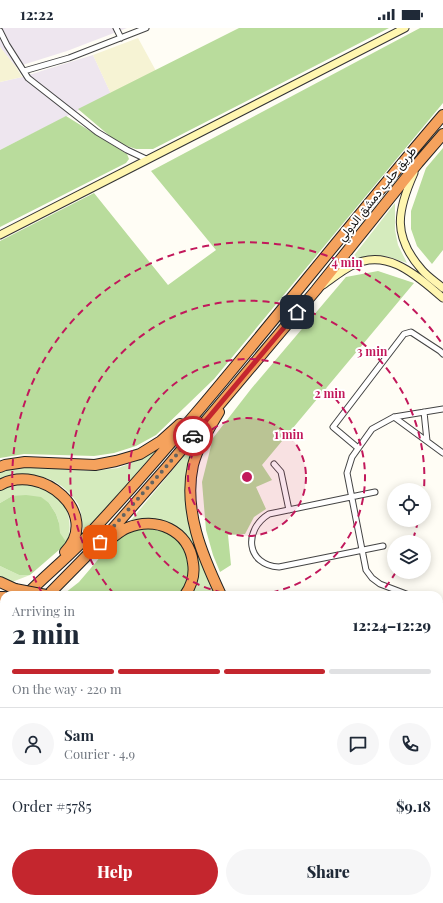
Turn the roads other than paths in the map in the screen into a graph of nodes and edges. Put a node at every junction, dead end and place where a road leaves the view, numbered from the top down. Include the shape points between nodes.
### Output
1 (116, 28) edge
2 (146, 28) edge
3 (404, 28) edge
4 (0, 31) edge
5 (121, 38) junction
6 (24, 71) junction
7 (443, 115) edge
8 (443, 134) edge
9 (146, 159) junction
10 (418, 163) junction
11 (0, 234) edge
12 (418, 265) junction
13 (412, 272) junction
14 (443, 288) edge
15 (316, 290) junction
16 (443, 298) edge
17 (443, 354) edge
18 (220, 385) junction
19 (232, 390) junction
20 (443, 409) edge
21 (424, 412) junction
22 (394, 417) junction
23 (427, 441) junction
24 (358, 448) junction
25 (443, 453) edge
26 (274, 464) dead end
27 (0, 467) edge
28 (0, 485) edge
29 (375, 492) dead end
30 (352, 496) junction
31 (289, 510) junction
32 (383, 546) dead end
33 (363, 550) junction
34 (82, 561) junction
35 (39, 581) junction
36 (0, 582) edge
37 (0, 586) edge
38 (15, 589) junction
39 (26, 591) edge
40 (30, 591) edge
41 (51, 591) edge
42 (187, 591) edge
43 (219, 591) edge
44 (396, 591) edge

1 - 5 street
2 - 5 street
3 - 9 main road
4 - 6 street
5 - 6 street via 69,58
6 - 9 street via 28,78 97,132
7 - 18 highway
8 - 10 highway, طريق حلب دمشق الدولي
9 - 11 main road
10 - 12 main road via 400,209 400,231 407,251
10 - 15 highway, طريق حلب دمشق الدولي
12 - 13 main road
12 - 14 main road
13 - 15 main road via 384,260 367,260 351,265
13 - 16 main road
15 - 19 highway, طريق حلب دمشق الدولي
17 - 24 street via 411,332 404,334 333,427
18 - 27 highway via 161,441 140,454 94,465 25,462
18 - 35 highway via 141,478 78,546
19 - 34 highway, طريق حلب دمشق الدولي
19 - 43 highway via 200,447 194,464 190,496 195,529
20 - 21 street
21 - 22 street
21 - 23 street
22 - 23 street
22 - 24 street via 372,429
23 - 25 street
24 - 30 street via 347,473
26 - 31 street via 281,472
28 - 35 highway via 7,481 28,479 47,484 61,493 71,506 76,520 76,533 71,547
29 - 30 street
30 - 31 street
30 - 33 street
31 - 33 street via 269,514 254,528 252,545 262,562 284,567
32 - 33 street
33 - 44 street via 366,570 372,578
34 - 41 highway, طريق حلب دمشق الدولي
34 - 42 highway via 127,528 150,525 165,527 183,538 190,549 194,575
35 - 40 highway
36 - 38 highway
37 - 38 highway
38 - 39 highway, bridge

